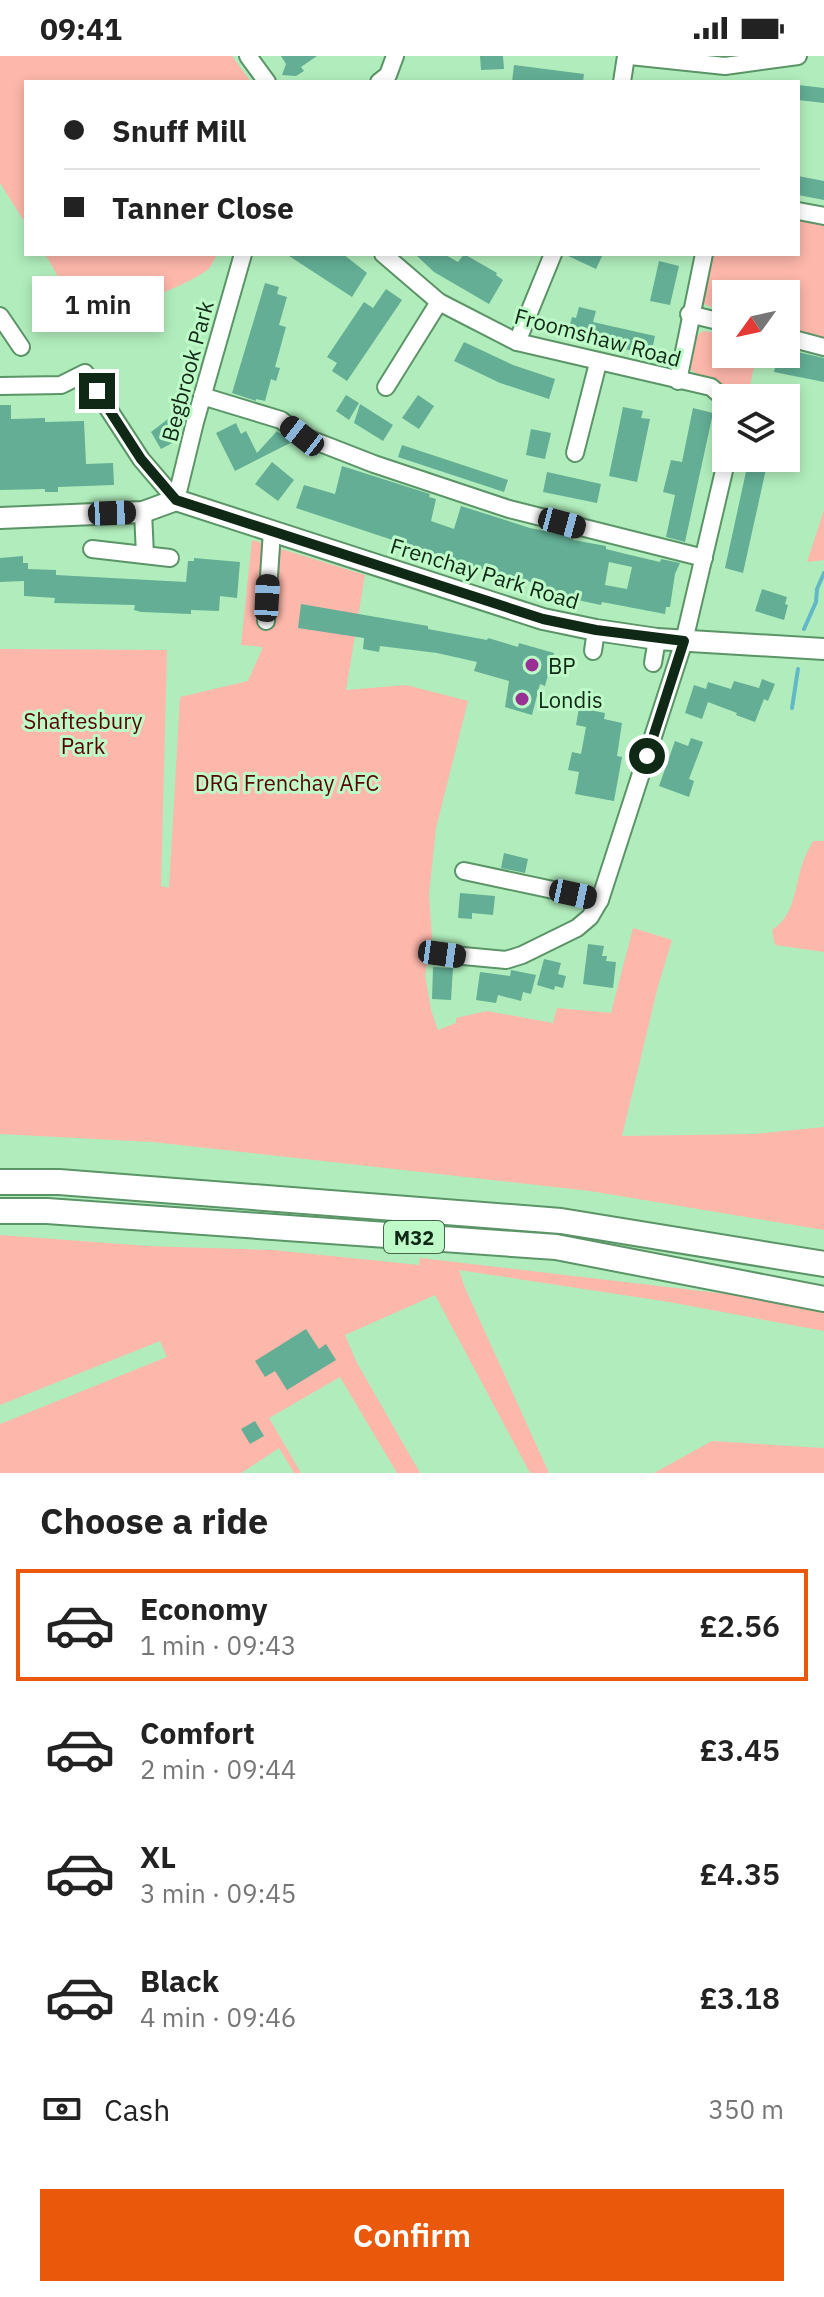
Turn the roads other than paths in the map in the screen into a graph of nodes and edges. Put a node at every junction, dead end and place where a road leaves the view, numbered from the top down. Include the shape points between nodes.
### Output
1 (248, 56) edge
2 (395, 56) edge
3 (628, 56) edge
4 (798, 56) edge
5 (266, 80) edge
6 (382, 80) edge
7 (622, 80) edge
8 (800, 211) edge
9 (824, 216) edge
10 (242, 256) edge
11 (385, 256) edge
12 (552, 256) edge
13 (704, 256) edge
14 (439, 302) junction
15 (689, 314) junction
16 (0, 316) edge
17 (712, 320) edge
18 (800, 341) edge
19 (517, 342) junction
20 (21, 347) dead end
21 (824, 347) edge
22 (598, 363) junction
23 (678, 381) junction
24 (0, 386) edge
25 (386, 387) dead end
26 (712, 388) edge
27 (202, 396) junction
28 (575, 453) dead end
29 (724, 472) edge
30 (176, 500) junction
31 (143, 512) junction
32 (0, 518) edge
33 (272, 531) junction
34 (92, 549) dead end
35 (145, 555) junction
36 (170, 558) dead end
37 (704, 558) junction
38 (266, 621) dead end
39 (657, 639) junction
40 (684, 641) junction
41 (824, 649) edge
42 (653, 663) dead end
43 (464, 871) dead end
44 (600, 900) junction
45 (442, 954) dead end
46 (0, 1182) edge
47 (0, 1211) edge
48 (824, 1264) edge
49 (824, 1299) edge

1 - 5 street
2 - 6 street
3 - 4 street via 725,66
3 - 7 street
8 - 9 street
10 - 27 street, Begbrook Park
11 - 14 street, Froomshaw Road
12 - 19 street
13 - 15 street
14 - 19 street, Froomshaw Road
14 - 25 street
15 - 17 street
15 - 23 street
16 - 20 street
18 - 21 street
19 - 22 street, Froomshaw Road
22 - 23 street, Froomshaw Road
22 - 28 street
23 - 26 street, Froomshaw Road
24 - 30 street via 61,385 85,373 141,459
27 - 30 street, Begbrook Park
27 - 37 street via 281,420 302,436 509,509
29 - 37 street
30 - 31 main road
30 - 33 main road, Frenchay Park Road
31 - 32 main road
31 - 35 street
33 - 38 street
33 - 39 main road, Frenchay Park Road via 543,619 594,641
34 - 35 street
35 - 36 street
37 - 40 street
39 - 40 main road, Frenchay Park Road
39 - 42 street
40 - 41 main road, Frenchay Park Road
40 - 44 street
43 - 44 street
44 - 45 street via 577,928 522,955 506,960
46 - 48 highway, M32 via 59,1182 561,1221
47 - 49 highway, M32 via 556,1247

